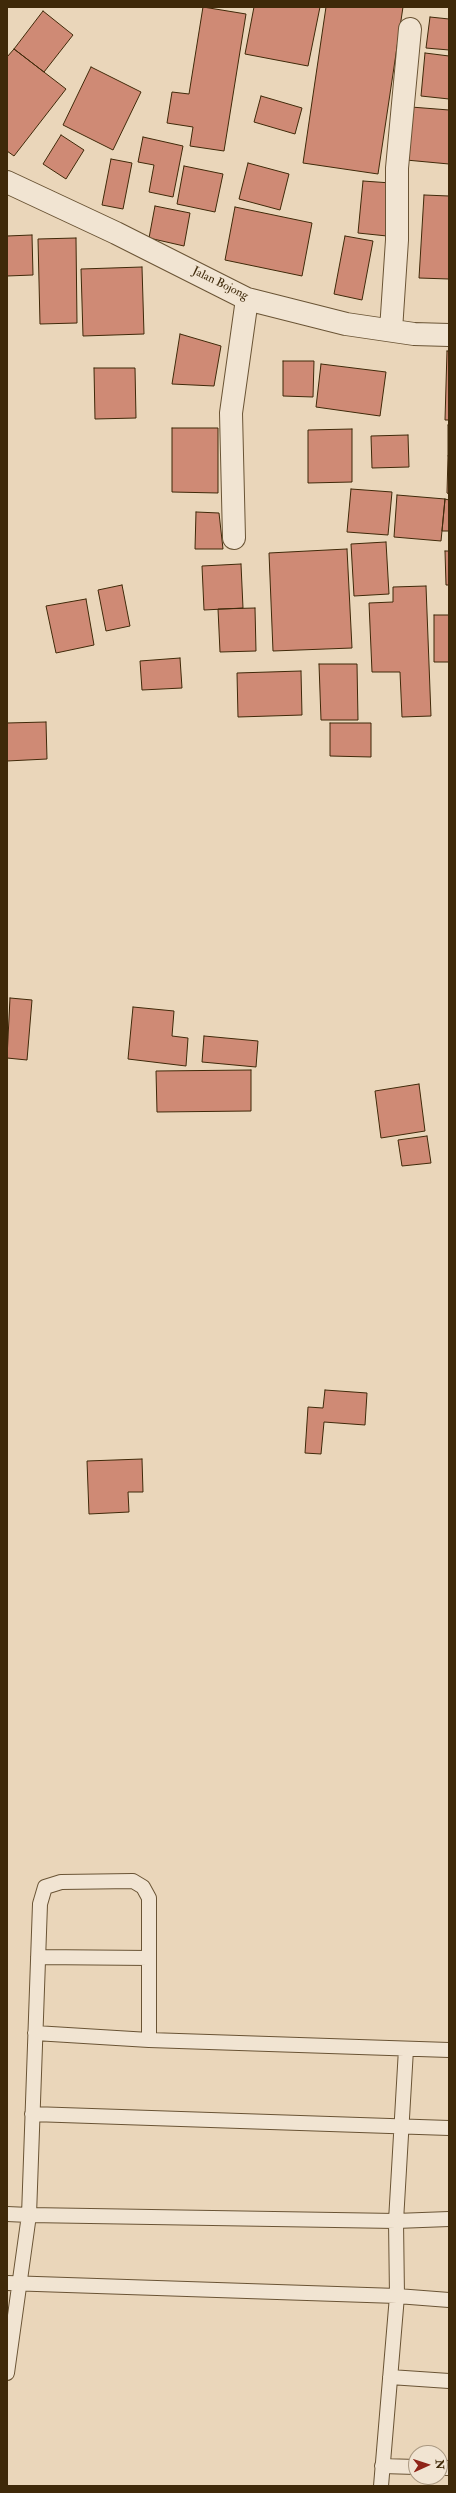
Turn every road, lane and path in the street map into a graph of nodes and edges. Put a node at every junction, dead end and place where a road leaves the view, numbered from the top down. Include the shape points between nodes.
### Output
1 (410, 29) dead end
2 (7, 182) edge
3 (248, 299) junction
4 (391, 330) junction
5 (449, 335) edge
6 (234, 538) dead end
7 (38, 1957) junction
8 (149, 1958) junction
9 (35, 2033) junction
10 (149, 2040) junction
11 (406, 2049) junction
12 (449, 2050) edge
13 (32, 2114) junction
14 (403, 2127) junction
15 (449, 2128) edge
16 (7, 2214) edge
17 (29, 2215) junction
18 (449, 2219) edge
19 (396, 2221) junction
20 (14, 2283) edge
21 (397, 2296) junction
22 (449, 2300) edge
23 (7, 2373) edge
24 (390, 2377) junction
25 (449, 2381) edge
26 (382, 2466) junction
27 (408, 2467) edge
28 (381, 2486) edge

1 - 4 street via 397,168 397,240
2 - 3 street, Jalan Bojong
3 - 4 street, Jalan Bojong via 346,324
3 - 6 street via 231,413
4 - 5 street, Jalan Bojong
7 - 8 lane
7 - 8 lane via 40,1904 46,1887 61,1882 133,1881 143,1887 149,1898
7 - 9 lane
8 - 10 lane
9 - 10 lane
9 - 13 lane
10 - 11 lane
11 - 12 lane
11 - 14 lane
13 - 14 lane
13 - 17 lane
14 - 15 lane
14 - 19 lane
16 - 17 lane
17 - 19 lane
17 - 20 lane
18 - 19 lane
19 - 21 lane
20 - 21 lane
20 - 23 lane
21 - 22 lane
21 - 24 lane
24 - 25 lane
24 - 26 lane
26 - 27 lane
26 - 28 lane

